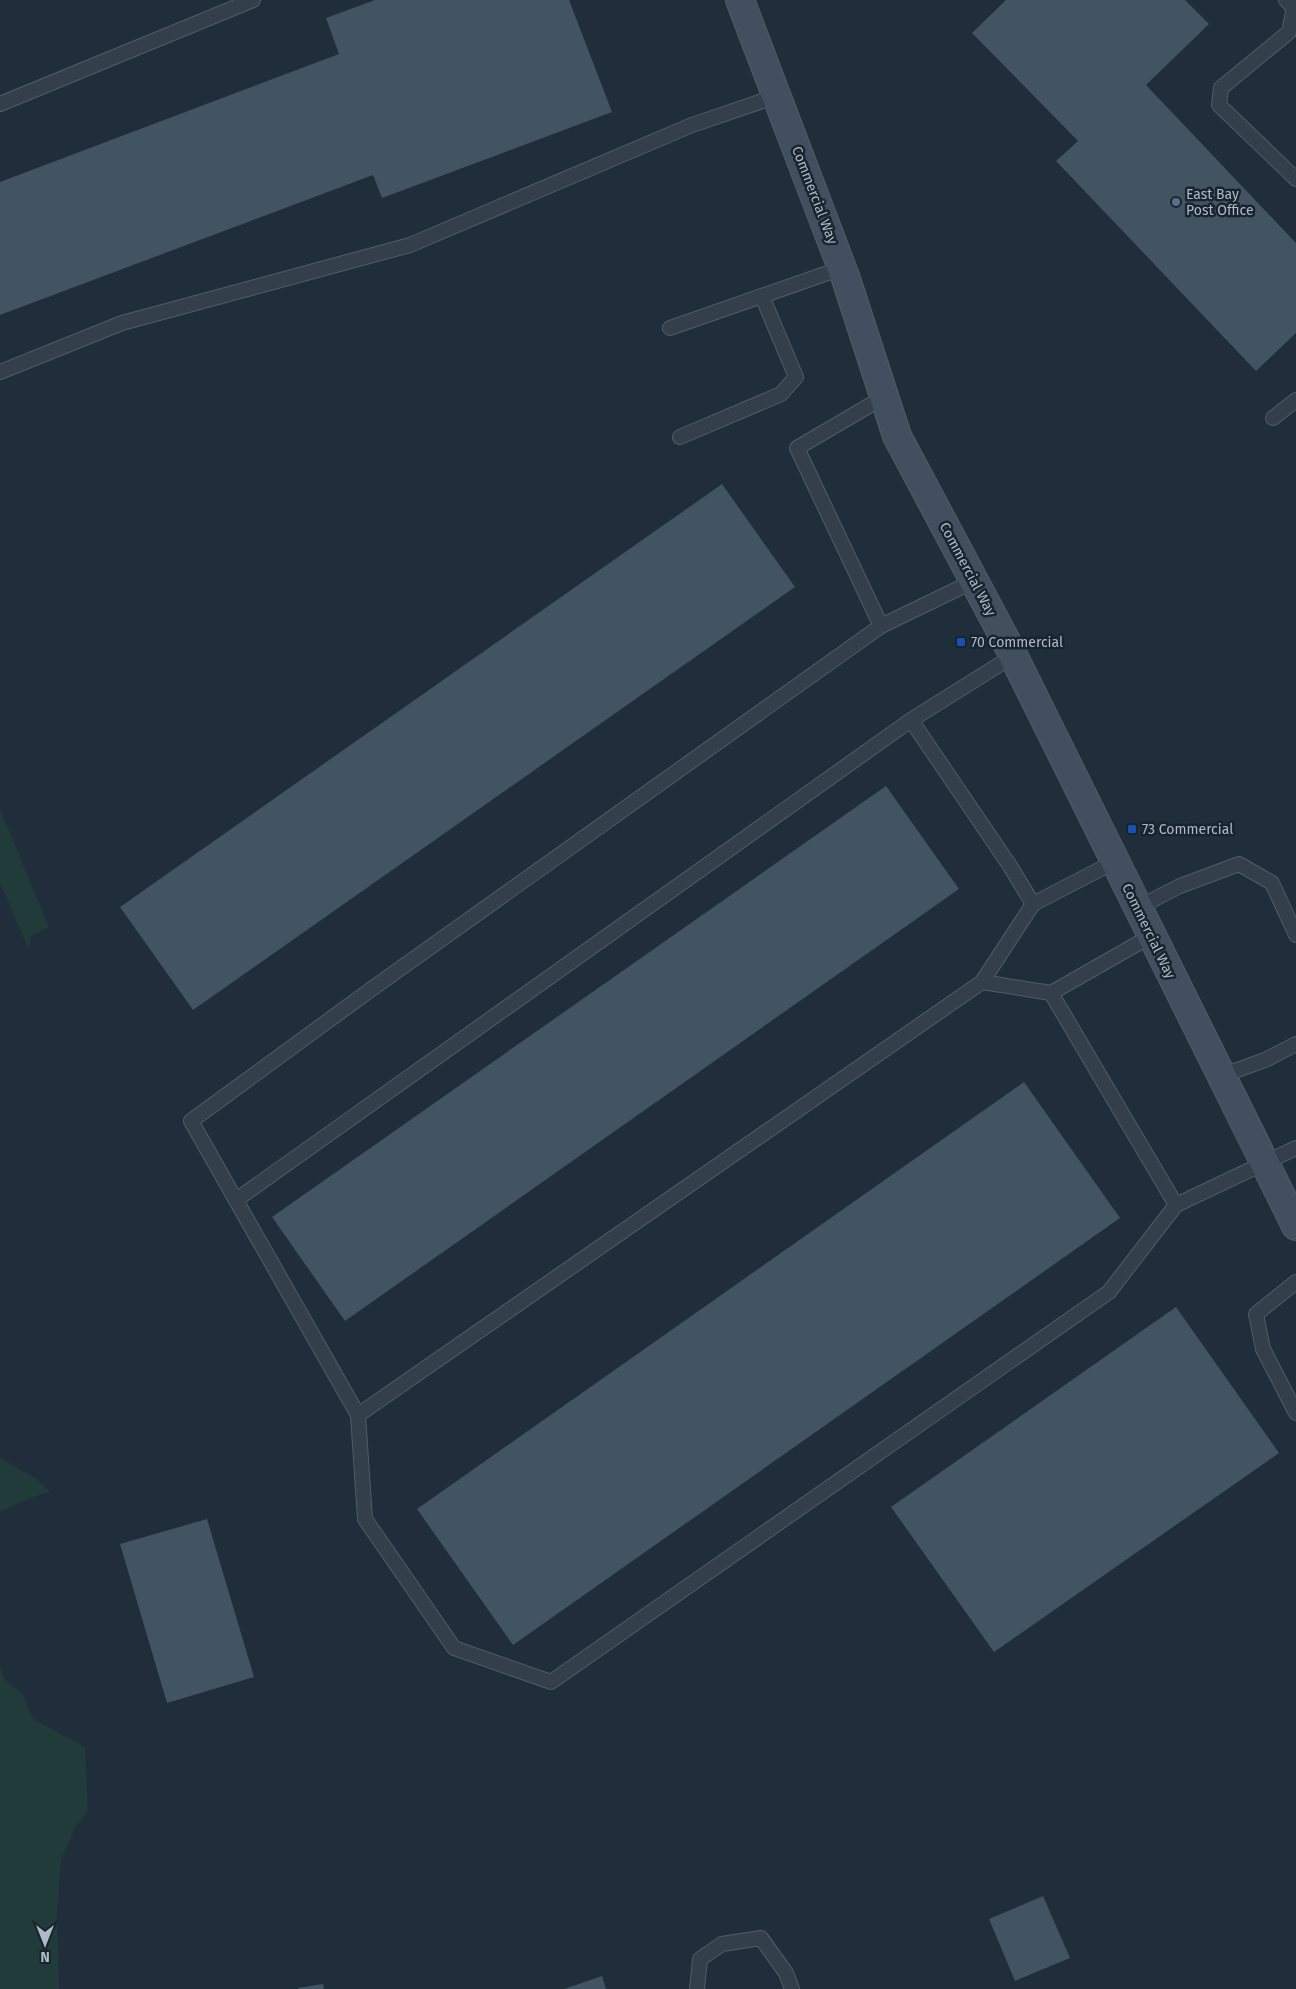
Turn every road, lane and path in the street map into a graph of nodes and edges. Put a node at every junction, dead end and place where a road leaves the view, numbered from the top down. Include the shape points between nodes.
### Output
1 (252, 0) edge
2 (740, 0) edge
3 (1292, 5) edge
4 (1292, 36) edge
5 (777, 96) junction
6 (0, 104) edge
7 (1296, 179) edge
8 (842, 268) junction
9 (762, 296) junction
10 (670, 328) dead end
11 (0, 372) edge
12 (884, 397) junction
13 (1296, 400) edge
14 (1272, 418) dead end
15 (680, 437) dead end
16 (974, 581) junction
17 (881, 626) junction
18 (1013, 656) junction
19 (911, 720) junction
20 (1114, 862) junction
21 (1033, 904) junction
22 (1137, 908) junction
23 (1296, 935) edge
24 (1151, 936) junction
25 (982, 982) junction
26 (1051, 994) junction
27 (1296, 1044) edge
28 (1221, 1076) junction
29 (1296, 1148) edge
30 (1264, 1163) junction
31 (236, 1200) junction
32 (1176, 1206) junction
33 (1296, 1226) edge
34 (1296, 1282) edge
35 (1296, 1413) edge
36 (358, 1415) junction
37 (697, 1989) edge
38 (792, 1989) edge

1 - 6 lane
2 - 5 street, Commercial Way
3 - 4 lane
4 - 7 lane via 1221,88 1219,105
5 - 8 street, Commercial Way
5 - 11 lane via 692,125 410,246 122,324
8 - 9 lane
8 - 12 street, Commercial Way
9 - 10 lane
9 - 15 lane via 796,377 781,394
12 - 16 street, Commercial Way via 897,436
12 - 17 lane via 797,448
13 - 14 lane
16 - 17 lane
16 - 18 street, Commercial Way
17 - 31 lane via 191,1121
18 - 19 lane
18 - 20 street, Commercial Way
19 - 21 lane
19 - 31 lane
20 - 21 lane
20 - 22 street, Commercial Way
21 - 25 lane
22 - 23 lane via 1180,886 1239,864 1272,883
22 - 24 street, Commercial Way
24 - 26 lane
24 - 28 street, Commercial Way
25 - 26 lane
25 - 36 lane
26 - 32 lane
27 - 28 lane via 1265,1060
28 - 30 street, Commercial Way
29 - 30 lane
30 - 32 lane
30 - 33 street, Commercial Way
31 - 36 lane
32 - 36 lane via 1109,1292 551,1682 454,1648 365,1519
34 - 35 lane via 1256,1314 1263,1349
37 - 38 lane via 700,1959 722,1944 761,1938 786,1973

